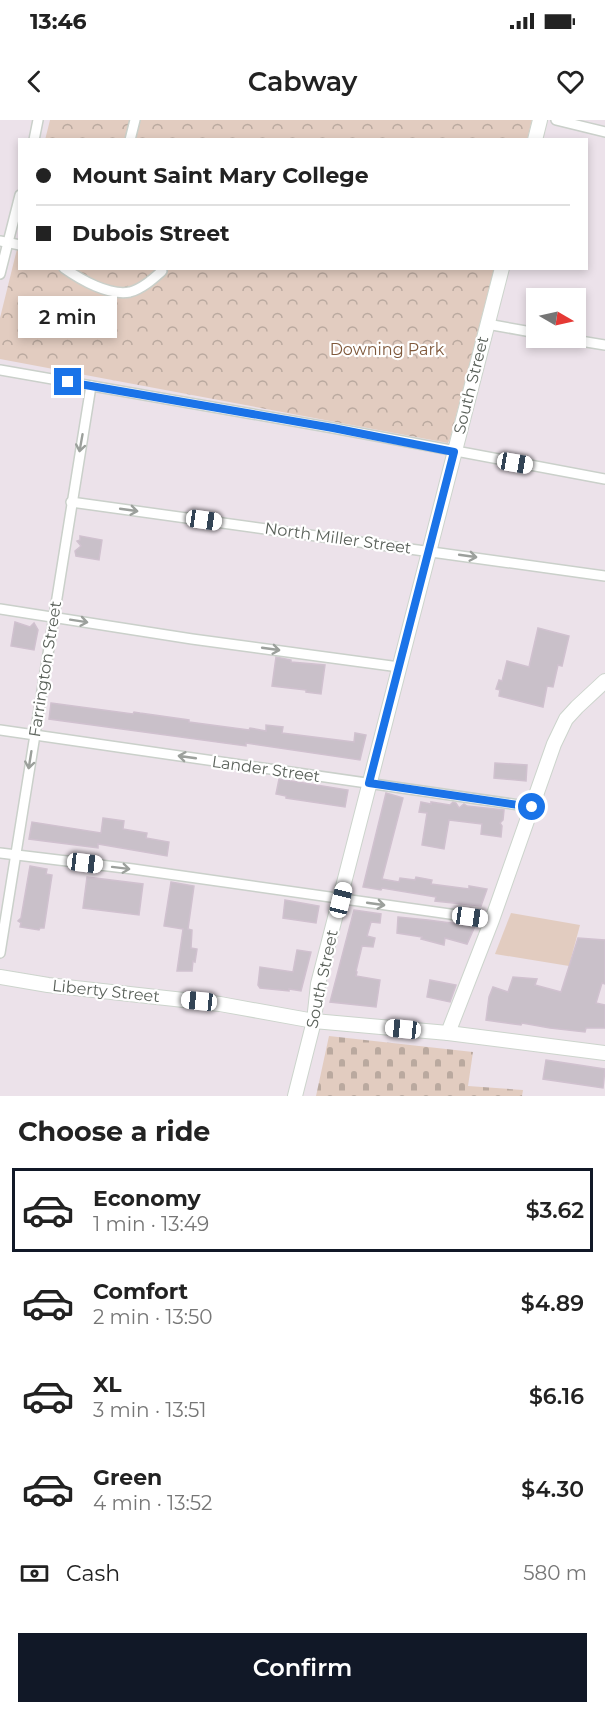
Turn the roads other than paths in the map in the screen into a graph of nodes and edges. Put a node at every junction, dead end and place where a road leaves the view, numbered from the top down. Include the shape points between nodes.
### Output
1 (38, 120) edge
2 (135, 120) edge
3 (540, 120) edge
4 (560, 121) edge
5 (605, 132) edge
6 (34, 138) edge
7 (130, 138) edge
8 (536, 138) edge
9 (18, 201) edge
10 (4, 242) edge
11 (67, 270) edge
12 (162, 270) edge
13 (501, 270) edge
14 (0, 274) edge
15 (487, 324) junction
16 (526, 331) edge
17 (586, 342) edge
18 (605, 345) edge
19 (0, 370) edge
20 (91, 386) junction
21 (454, 452) junction
22 (605, 479) edge
23 (71, 502) junction
24 (429, 551) junction
25 (605, 576) edge
26 (0, 609) edge
27 (54, 617) junction
28 (399, 667) junction
29 (605, 681) edge
30 (0, 729) edge
31 (34, 735) junction
32 (369, 783) junction
33 (532, 807) junction
34 (0, 852) edge
35 (15, 855) junction
36 (341, 900) junction
37 (492, 920) junction
38 (0, 953) edge
39 (0, 977) edge
40 (314, 1021) junction
41 (448, 1033) junction
42 (605, 1053) edge
43 (295, 1096) edge

1 - 6 street
2 - 7 street
3 - 8 street
4 - 5 street
9 - 10 street
10 - 14 street
11 - 12 street via 90,285 129,292
13 - 15 street, South Street
15 - 16 street
15 - 21 street, South Street
17 - 18 street
19 - 20 street
20 - 21 street
20 -> 23 street, Farrington Street
21 - 22 street
21 - 24 street, South Street
23 -> 24 street, North Miller Street
23 - 27 street, Farrington Street
24 -> 25 street, North Miller Street
24 - 28 street, South Street
26 - 27 street
27 -> 28 street
27 - 31 street, Farrington Street
28 - 32 street, South Street
29 - 33 street via 566,719
30 - 31 street, Lander Street
32 -> 31 street, Lander Street
31 -> 35 street, Farrington Street
32 - 33 street, Lander Street
32 - 36 street, South Street
33 - 37 street
34 - 35 street
35 -> 36 street
35 - 38 street, Farrington Street
36 -> 37 street
36 - 40 street, South Street via 318,984
37 - 41 street
39 - 40 street, Liberty Street via 220,1004
40 - 41 street, Liberty Street
40 - 43 street, South Street
41 - 42 street, Liberty Street

